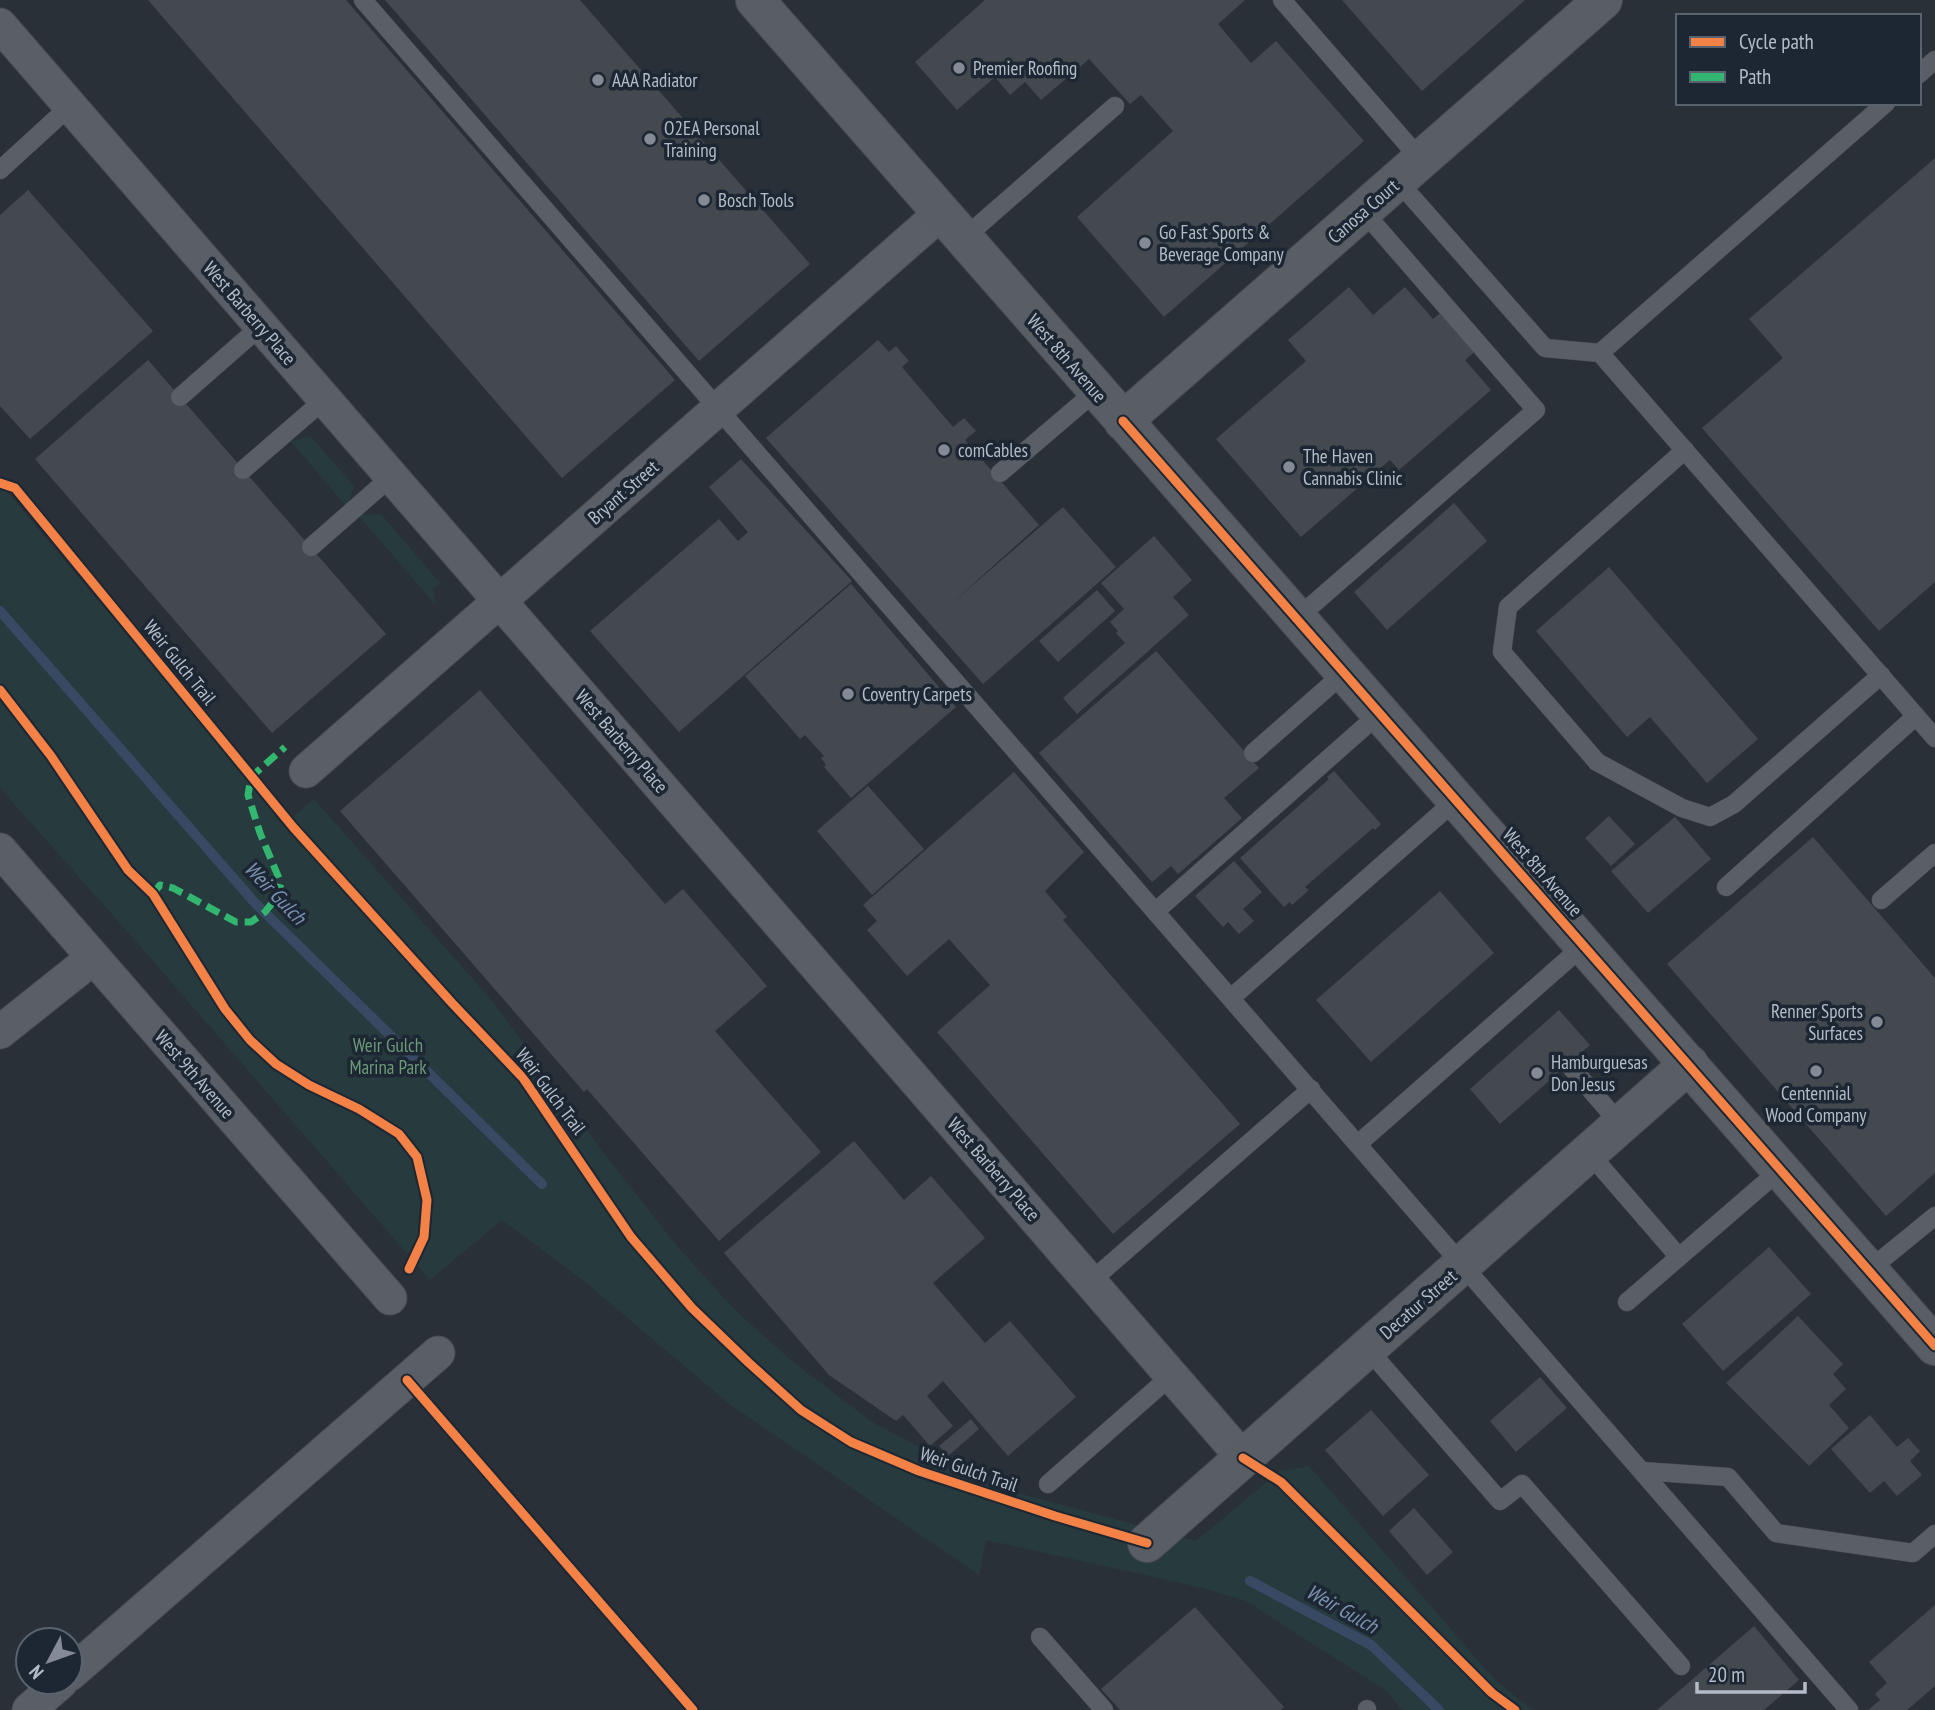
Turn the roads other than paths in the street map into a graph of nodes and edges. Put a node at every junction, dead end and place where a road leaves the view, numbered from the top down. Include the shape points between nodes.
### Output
1 (363, 0) edge
2 (755, 0) edge
3 (1282, 0) edge
4 (1603, 0) edge
5 (0, 25) edge
6 (1935, 60) edge
7 (1921, 72) edge
8 (1884, 105) edge
9 (70, 106) junction
10 (1115, 106) dead end
11 (0, 170) edge
12 (1409, 170) junction
13 (1363, 211) junction
14 (952, 226) junction
15 (261, 326) junction
16 (1600, 353) junction
17 (1096, 391) junction
18 (180, 397) dead end
19 (325, 399) junction
20 (719, 408) junction
21 (1123, 421) junction
22 (1685, 450) junction
23 (243, 470) dead end
24 (1000, 473) dead end
25 (392, 476) junction
26 (311, 547) dead end
27 (500, 601) junction
28 (1296, 619) junction
29 (1344, 673) junction
30 (1881, 675) junction
31 (1380, 713) junction
32 (1916, 716) junction
33 (1935, 738) edge
34 (1253, 753) dead end
35 (306, 771) dead end
36 (1456, 800) junction
37 (0, 850) edge
38 (1935, 853) edge
39 (1726, 887) dead end
40 (1881, 900) dead end
41 (1156, 911) junction
42 (1584, 945) junction
43 (93, 958) junction
44 (1231, 998) junction
45 (0, 1032) edge
46 (1689, 1065) junction
47 (1571, 1067) dead end
48 (1311, 1089) junction
49 (1621, 1125) junction
50 (1358, 1144) junction
51 (1588, 1153) junction
52 (1781, 1170) junction
53 (1935, 1216) edge
54 (1679, 1257) junction
55 (1462, 1264) junction
56 (1869, 1270) junction
57 (1090, 1281) junction
58 (390, 1298) dead end
59 (1627, 1302) dead end
60 (1935, 1346) edge
61 (1367, 1348) junction
62 (438, 1353) dead end
63 (1172, 1375) junction
64 (1243, 1458) junction
65 (1642, 1471) junction
66 (1048, 1485) dead end
67 (1935, 1534) edge
68 (1147, 1543) dead end
69 (1040, 1637) dead end
70 (84, 1663) edge
71 (1681, 1666) dead end
72 (45, 1696) edge
73 (29, 1710) edge
74 (1104, 1710) edge
75 (1849, 1710) edge

1 - 20 lane
2 - 14 main road, West 8th Avenue
3 - 12 lane
4 - 12 main road, Canosa Court
5 - 9 street, West Barberry Place
6 - 7 lane
8 - 16 lane
9 - 11 lane
9 - 15 street, West Barberry Place
10 - 14 lane
12 - 13 main road, Canosa Court
12 - 16 lane via 1545,348
13 - 21 main road, Canosa Court
13 - 28 lane via 1536,410
14 - 17 main road, West 8th Avenue
14 - 20 street, Bryant Street
15 - 18 lane
15 - 19 street, West Barberry Place
16 - 22 lane
17 - 21 main road, West 8th Avenue
17 - 24 lane
19 - 23 lane
19 - 25 street, West Barberry Place
20 - 27 street, Bryant Street
20 - 41 lane
21 - 28 main road, West 8th Avenue
22 - 30 lane
22 - 30 lane via 1508,607 1502,652 1597,762 1682,808 1710,817 1734,804
25 - 26 lane
25 - 27 street, West Barberry Place
27 - 35 street, Bryant Street
27 - 57 street, West Barberry Place
28 - 29 main road, West 8th Avenue
29 - 31 main road, West 8th Avenue
29 - 34 lane
30 - 32 lane
31 - 36 main road, West 8th Avenue
31 - 41 lane
32 - 33 lane
32 - 39 lane
36 - 42 main road, West 8th Avenue
36 - 44 lane
37 - 43 street, West 9th Avenue
38 - 40 lane
41 - 44 lane
42 - 46 main road, West 8th Avenue
42 - 50 lane
43 - 45 street
43 - 58 street, West 9th Avenue
44 - 48 lane
46 - 49 main road, Decatur Street
46 - 52 main road, West 8th Avenue
47 - 49 lane
48 - 50 lane
48 - 57 lane
49 - 51 main road, Decatur Street
50 - 55 lane
51 - 54 lane
51 - 55 main road, Decatur Street
52 - 54 lane
52 - 56 main road, West 8th Avenue
53 - 56 lane
54 - 59 lane
55 - 61 main road, Decatur Street
55 - 65 lane
56 - 60 main road, West 8th Avenue
57 - 63 street, West Barberry Place
61 - 64 main road, Decatur Street
61 - 71 lane via 1500,1501 1521,1483
62 - 70 street
63 - 64 street, West Barberry Place
63 - 66 lane
64 - 68 main road, Decatur Street
65 - 67 lane via 1728,1477 1776,1533 1913,1553
65 - 75 lane
69 - 74 lane
72 - 73 street

